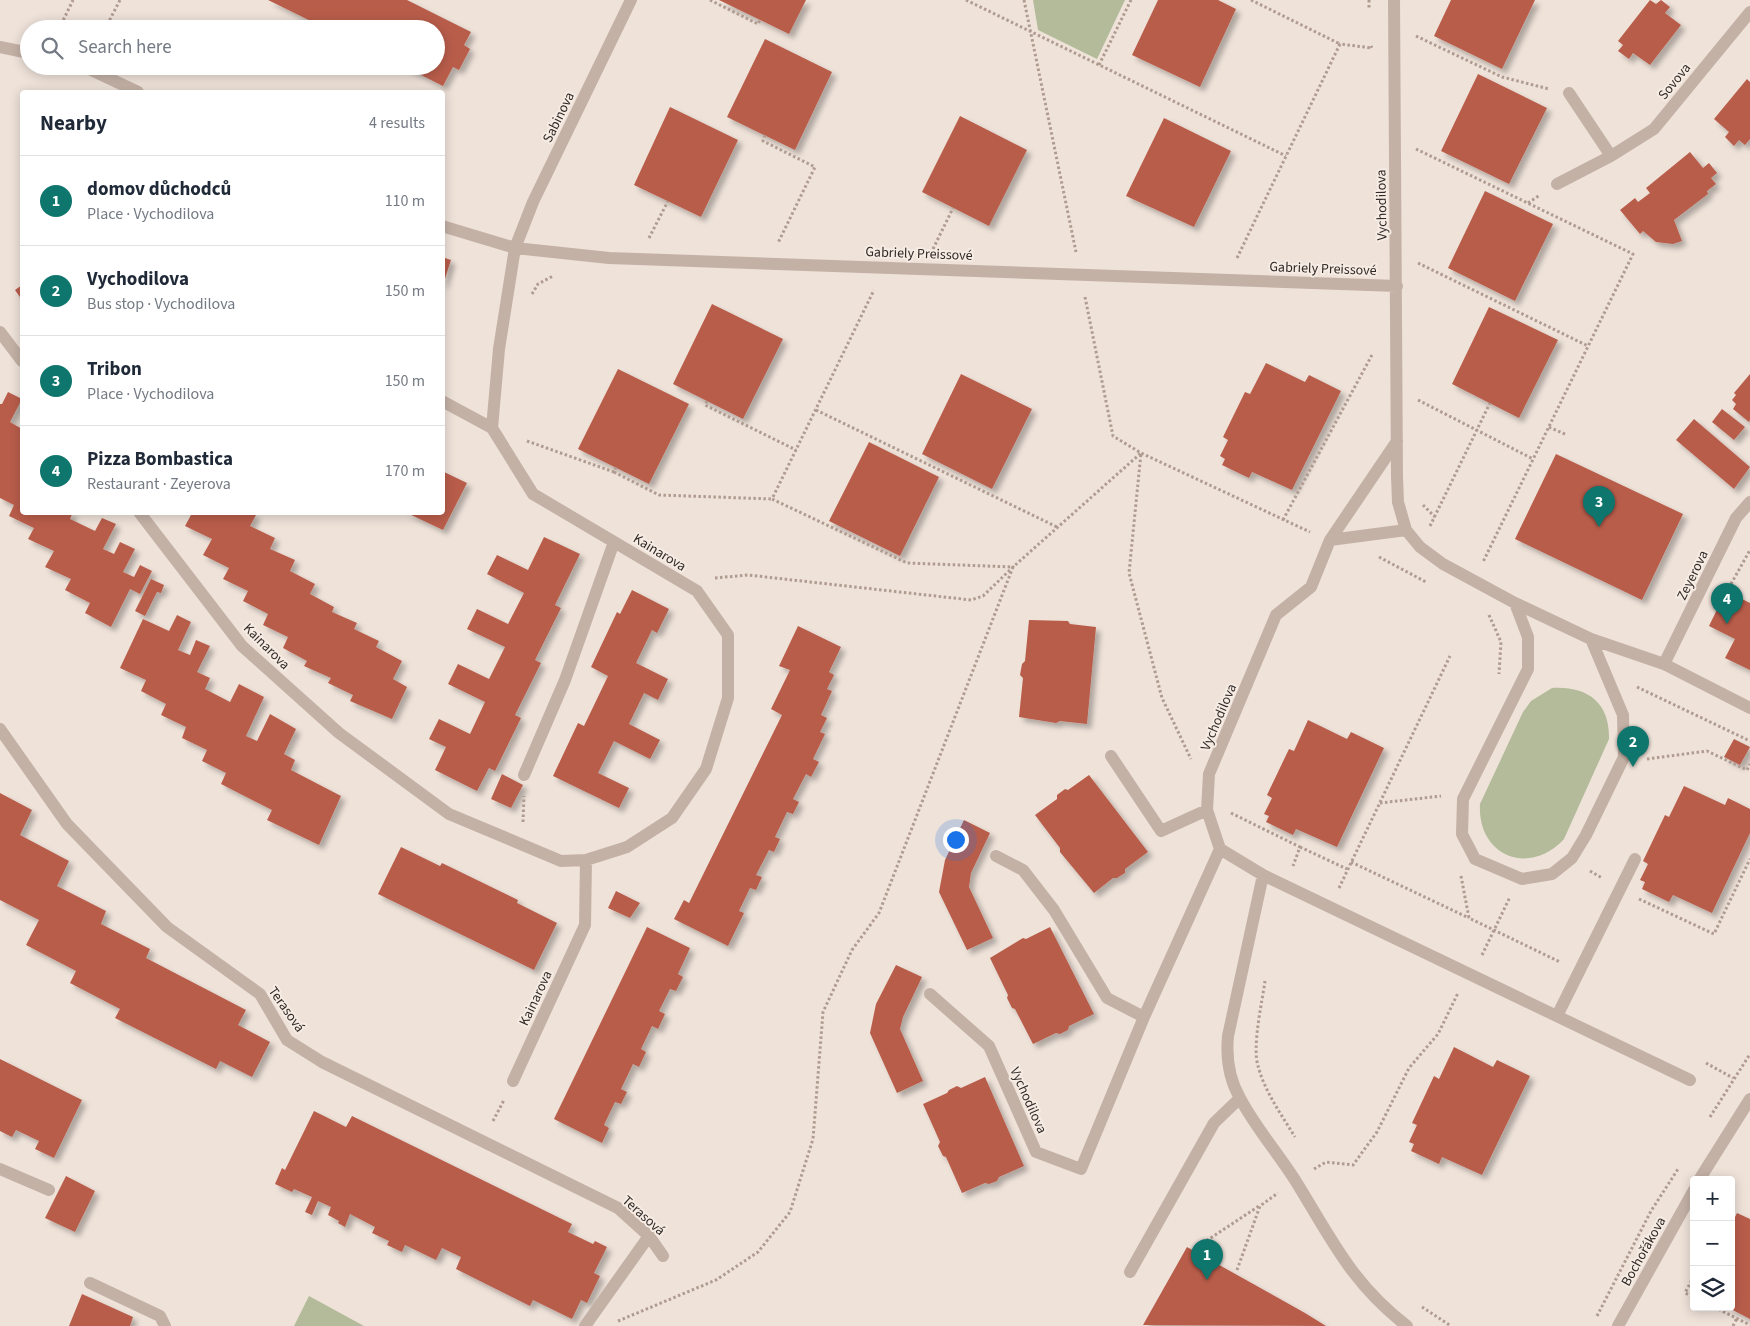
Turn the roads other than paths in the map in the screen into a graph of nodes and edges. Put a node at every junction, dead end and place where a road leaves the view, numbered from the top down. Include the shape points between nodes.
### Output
1 (631, 0) edge
2 (1394, 0) edge
3 (1750, 12) edge
4 (0, 47) edge
5 (20, 51) edge
6 (102, 75) edge
7 (134, 90) edge
8 (1569, 93) road end
9 (1611, 156) junction
10 (1557, 184) dead end
11 (445, 227) edge
12 (515, 248) junction
13 (1397, 286) junction
14 (0, 332) edge
15 (20, 359) edge
16 (445, 404) edge
17 (492, 428) junction
18 (1397, 440) junction
19 (1750, 502) edge
20 (141, 515) edge
21 (1406, 530) junction
22 (1330, 540) junction
23 (614, 542) junction
24 (1515, 603) junction
25 (1590, 639) junction
26 (1664, 664) junction
27 (1750, 708) edge
28 (0, 729) edge
29 (1111, 756) dead end
30 (524, 775) road end
31 (1207, 810) junction
32 (1220, 849) junction
33 (996, 856) dead end
34 (1635, 859) dead end
35 (586, 860) junction
36 (1263, 875) junction
37 (930, 994) dead end
38 (1557, 1016) junction
39 (1144, 1017) junction
40 (1690, 1080) road end
41 (513, 1081) road end
42 (1240, 1098) junction
43 (1750, 1099) edge
44 (0, 1169) edge
45 (1702, 1176) edge
46 (49, 1190) dead end
47 (1690, 1197) edge
48 (649, 1236) junction
49 (663, 1256) dead end
50 (1130, 1272) dead end
51 (90, 1283) dead end
52 (165, 1326) edge
53 (584, 1326) edge
54 (1407, 1326) edge
55 (1618, 1326) edge

1 - 12 street, Sabinova via 533,202
2 - 13 street, Vychodilova
3 - 9 street, Sovova via 1654,130
4 - 5 street
6 - 7 street
8 - 9 street
9 - 10 street, Sovova
11 - 12 street, Gabriely Preissové
12 - 13 street, Gabriely Preissové via 609,258
12 - 17 street via 499,349
13 - 18 street, Vychodilova
14 - 15 street
16 - 17 street
17 - 23 street, Kainarova via 533,494
18 - 21 street, Vychodilova via 1398,502
18 - 22 street, Vychodilova
19 - 26 street, Zeyerova via 1736,518
20 - 35 street, Kainarova via 242,646 339,732 449,814 560,861
21 - 22 street
21 - 24 street, Vychodilova via 1420,547 1443,564
22 - 31 street, Vychodilova via 1311,587 1276,615 1209,774
23 - 30 street via 565,680
23 - 35 street, Kainarova via 697,591 728,635 728,698 706,769 672,818 628,848
24 - 25 street, Vychodilova
24 - 25 street via 1528,637 1528,669 1463,799 1462,834 1475,859 1522,878 1552,874 1572,858 1624,757 1623,715
25 - 26 street, Vychodilova
26 - 27 street, Vychodilova
28 - 48 street, Terasová via 67,824 167,927 260,994 287,1040 322,1062 618,1208
29 - 31 street via 1160,831
31 - 32 street, Vychodilova
32 - 36 street
32 - 39 street, Vychodilova
33 - 39 street via 1023,870 1054,910 1107,998
34 - 38 street
35 - 41 street, Kainarova via 585,925
36 - 38 street
36 - 42 street via 1228,1036 1231,1076
37 - 39 street, Vychodilova via 989,1046 1036,1152 1081,1169
38 - 40 street
42 - 50 street via 1214,1123
42 - 54 street via 1295,1180 1329,1240 1364,1288
43 - 45 street
44 - 46 street
47 - 55 street, Bochořákova
48 - 49 street, Terasová
48 - 53 street
51 - 52 street via 160,1316

